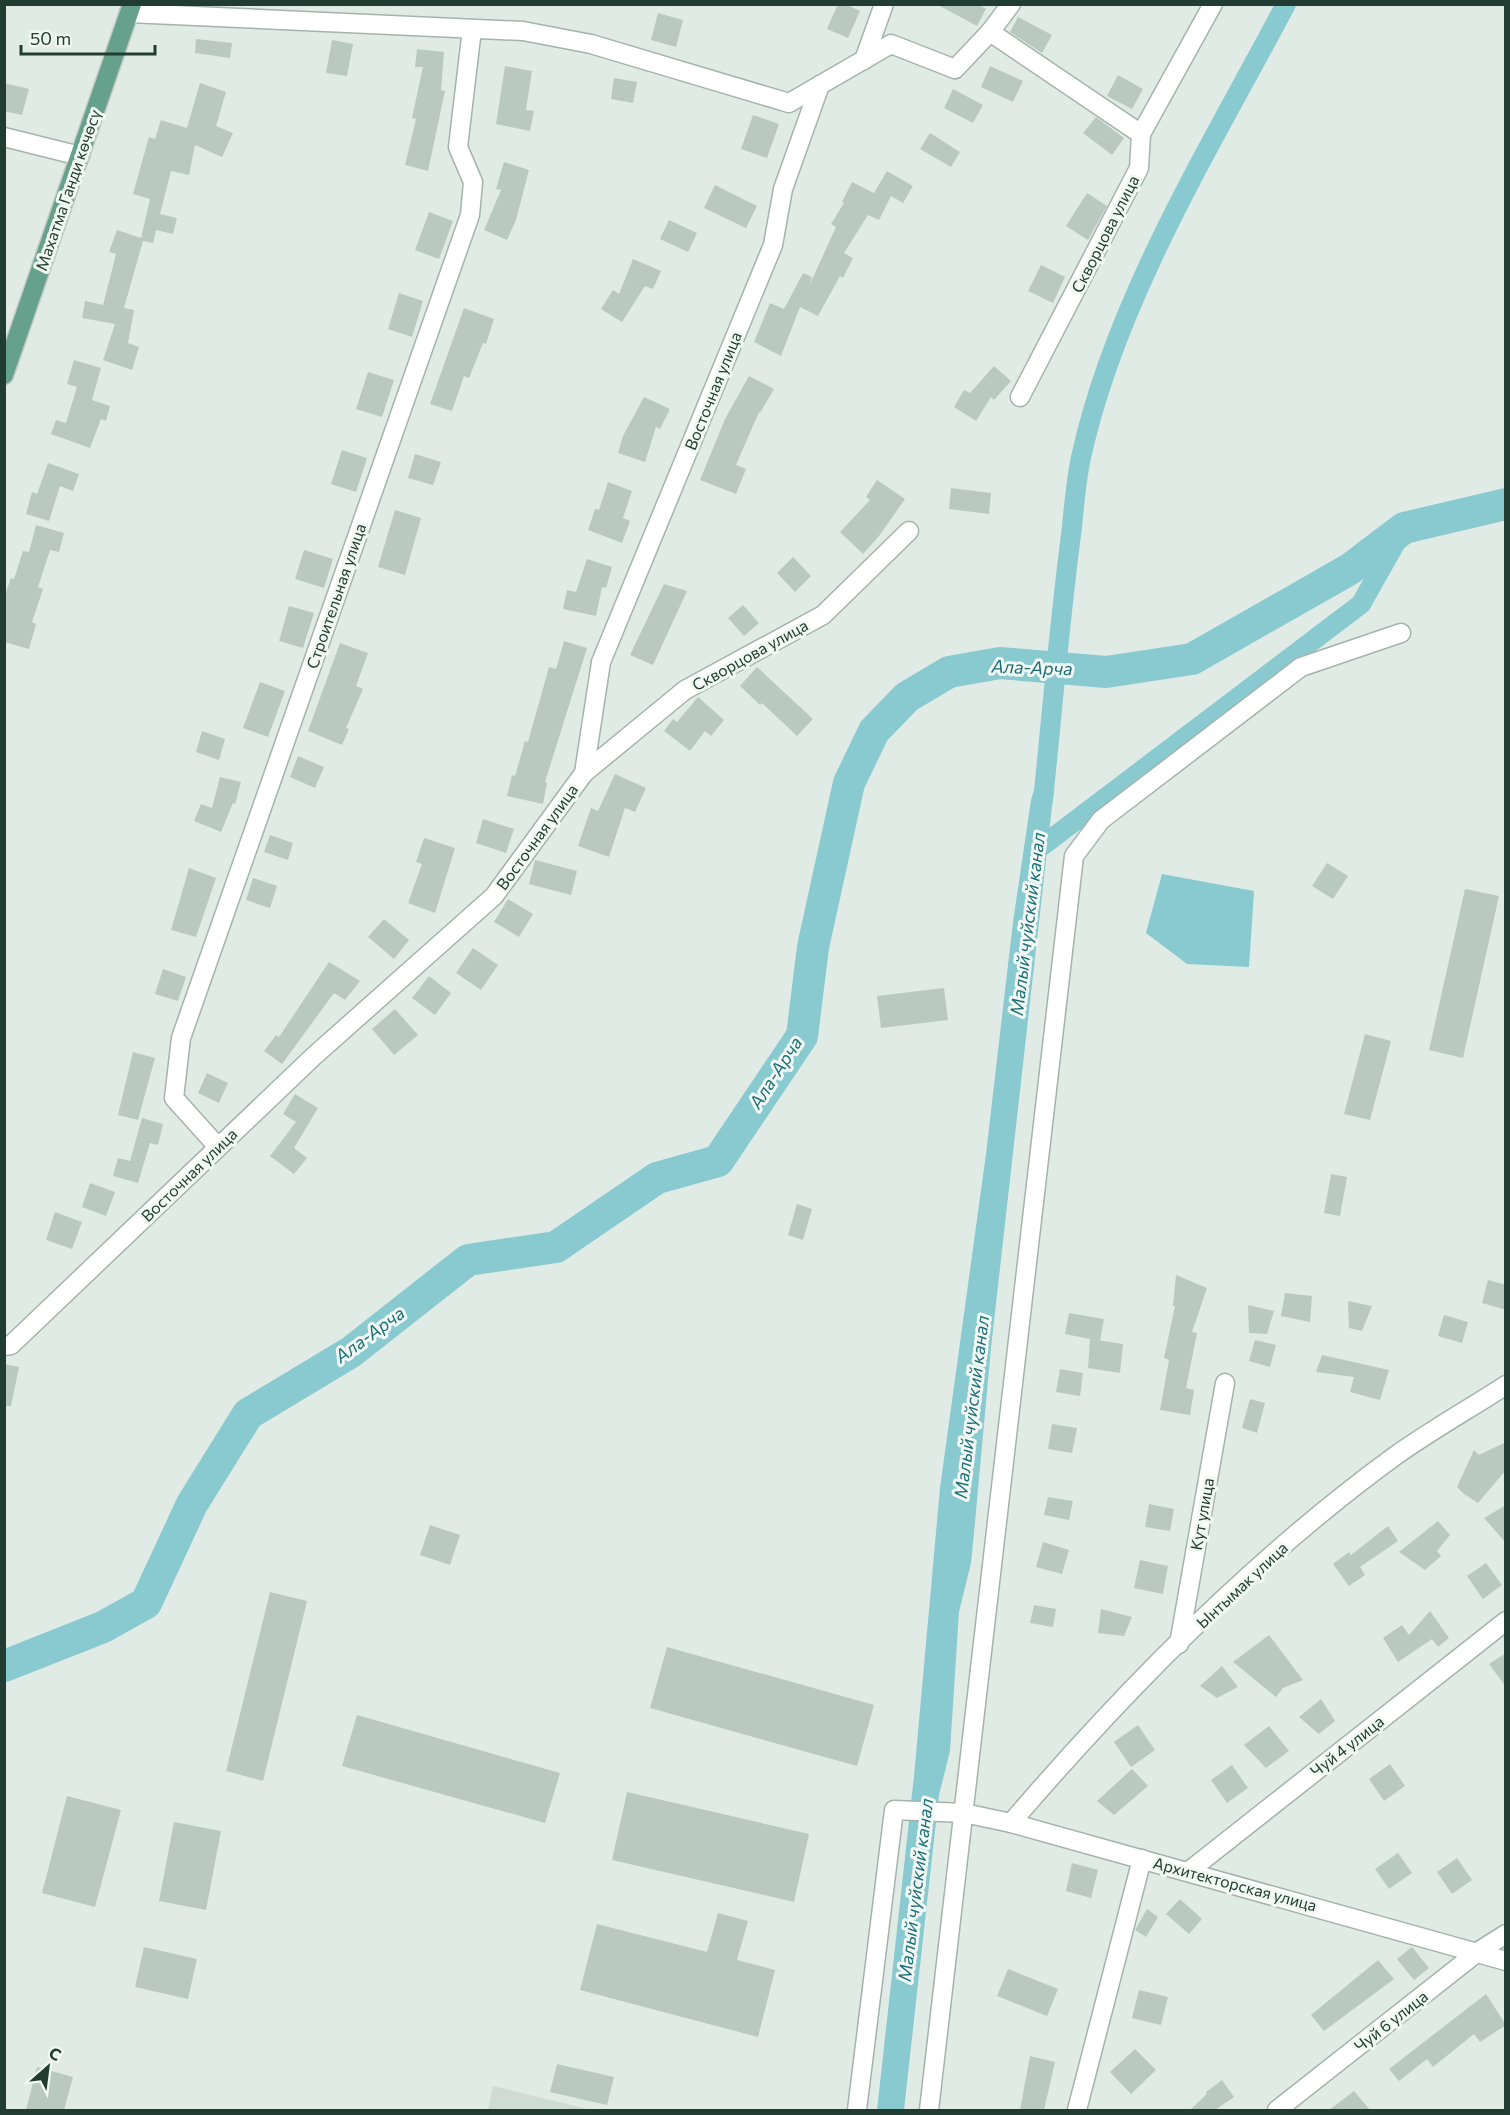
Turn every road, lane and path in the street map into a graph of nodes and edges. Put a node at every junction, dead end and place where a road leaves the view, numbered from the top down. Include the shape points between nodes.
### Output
1 (884, 4) edge
2 (1011, 4) edge
3 (1213, 4) edge
4 (130, 9) edge
5 (472, 29) junction
6 (990, 33) junction
7 (864, 60) junction
8 (820, 85) junction
9 (1141, 134) junction
10 (4, 137) edge
11 (80, 156) junction
12 (4, 375) edge
13 (1020, 397) dead end
14 (909, 531) dead end
15 (1401, 633) dead end
16 (584, 773) junction
17 (218, 1147) junction
18 (4, 1346) edge
19 (1226, 1383) dead end
20 (1506, 1385) edge
21 (1506, 1621) edge
22 (1179, 1644) junction
23 (964, 1813) junction
24 (1011, 1822) junction
25 (1142, 1859) junction
26 (1188, 1871) junction
27 (1506, 1934) edge
28 (1479, 1952) junction
29 (1506, 1961) edge
30 (857, 2110) edge
31 (929, 2110) edge
32 (1077, 2110) edge
33 (1277, 2110) edge

1 - 7 street
2 - 6 street
3 - 9 street, Скворцова улица
4 - 5 street
4 - 11 main road, Махатма Ганди көчөсү
5 - 8 street via 523,31 591,44 789,103
5 - 17 street, Строительная улица via 458,147 473,182 470,215 181,1038 174,1098
6 - 7 street via 955,69 891,44
6 - 9 street
7 - 8 street
8 - 16 street, Восточная улица via 783,189 774,245 601,662
9 - 13 street, Скворцова улица via 1139,168
10 - 11 street
11 - 12 main road, Махатма Ганди көчөсү
14 - 16 street, Скворцова улица via 823,615 685,690
15 - 23 street via 1302,667 1101,820 1074,856
16 - 17 street, Восточная улица via 494,896
17 - 18 street, Восточная улица via 11,1345
19 - 22 street, Кут улица
20 - 22 street, Ынтымак улица via 1395,1456 1260,1564
21 - 26 street, Чуй 4 улица
22 - 24 street, Ынтымак улица via 1077,1745
23 - 24 street, Архитекторская улица
23 - 30 street, Архитекторская улица via 894,1810
23 - 31 street
24 - 25 street, Архитекторская улица
25 - 26 street, Архитекторская улица
25 - 32 street
26 - 28 street, Архитекторская улица
27 - 28 street, Чуй 6 улица
28 - 29 street, Архитекторская улица
28 - 33 street, Чуй 6 улица

